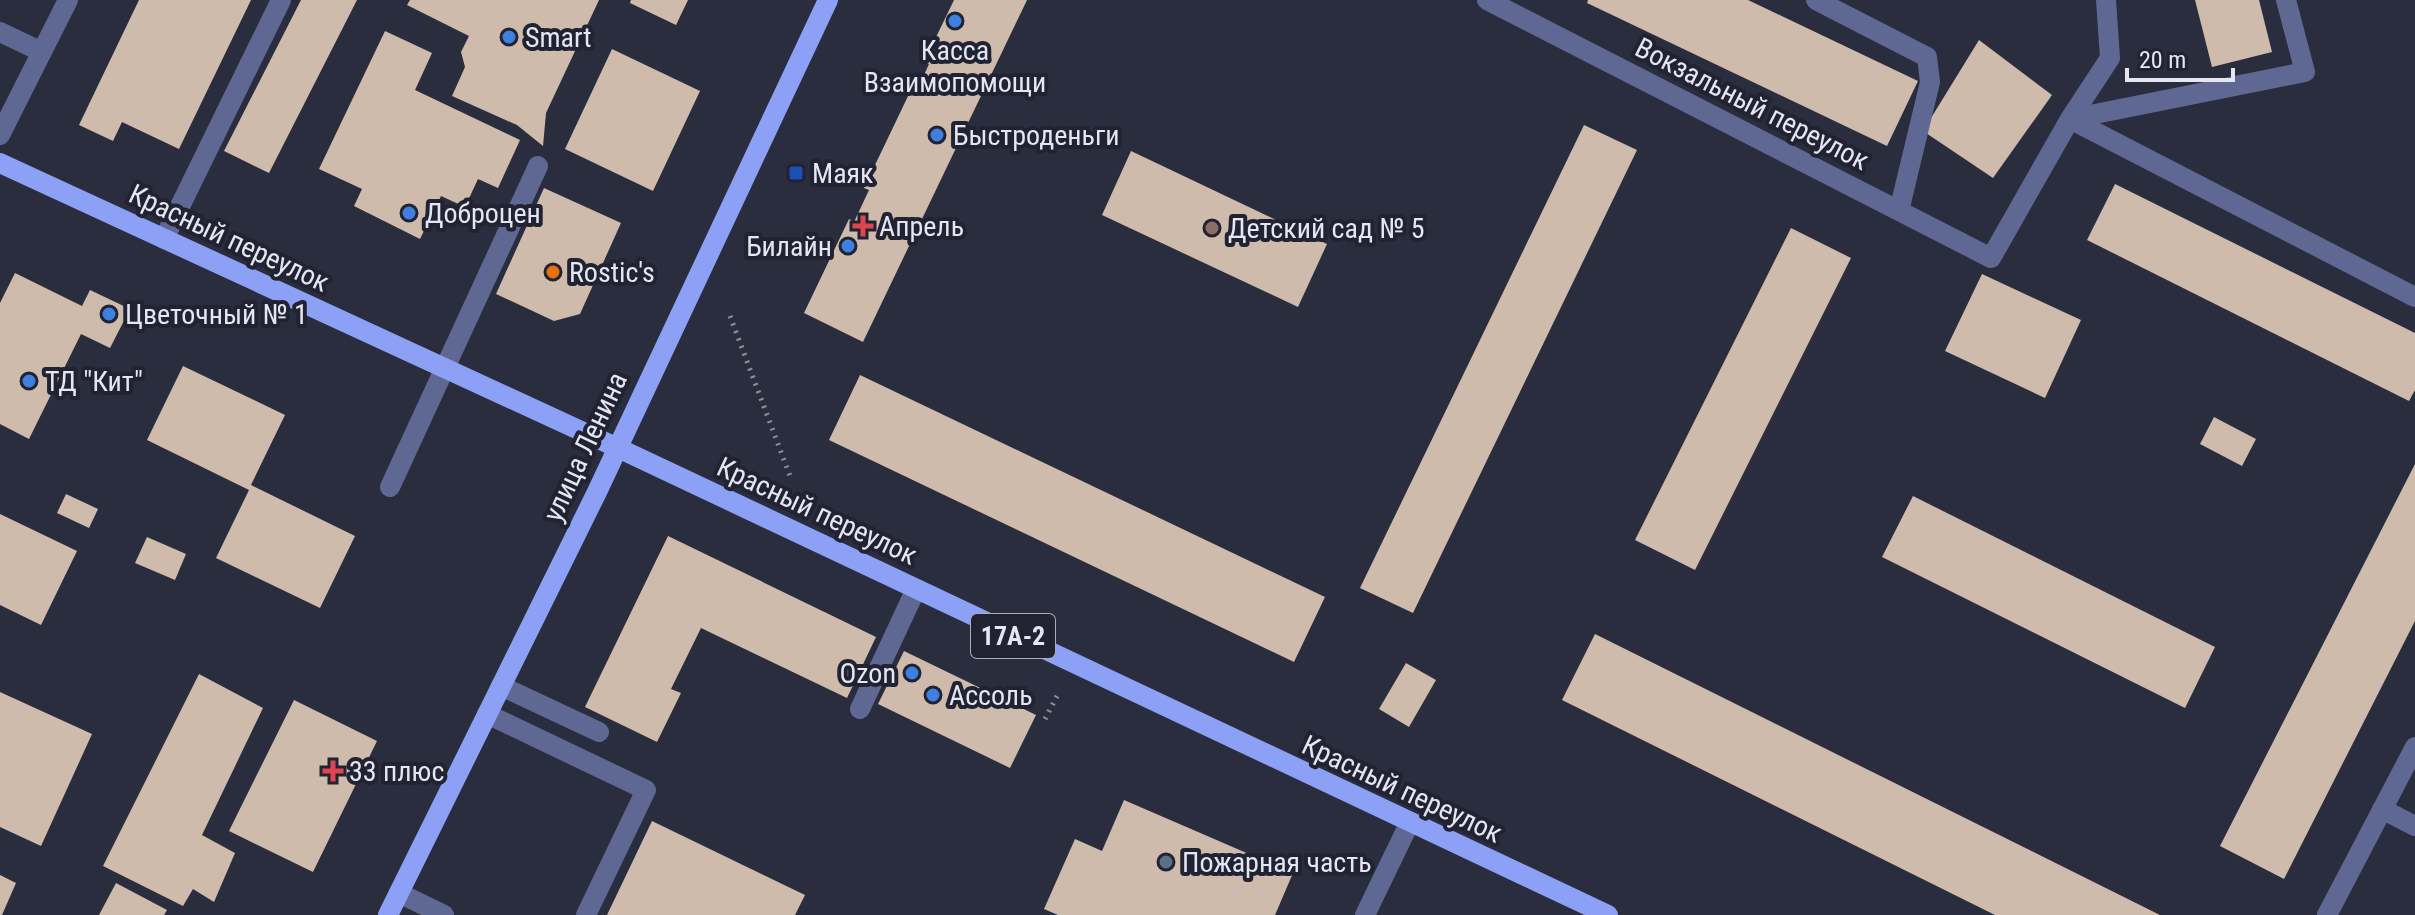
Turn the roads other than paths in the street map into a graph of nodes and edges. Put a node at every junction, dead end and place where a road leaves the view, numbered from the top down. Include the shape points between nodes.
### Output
1 (68, 0) edge
2 (281, 0) edge
3 (828, 0) edge
4 (1487, 0) edge
5 (1816, 0) edge
6 (2106, 0) edge
7 (2286, 0) edge
8 (1520, 7) edge
9 (0, 32) edge
10 (42, 52) junction
11 (2070, 119) junction
12 (0, 135) edge
13 (0, 163) edge
14 (538, 166) dead end
15 (1899, 211) junction
16 (164, 239) junction
17 (2415, 297) edge
18 (446, 368) junction
19 (618, 448) junction
20 (390, 487) dead end
21 (916, 589) junction
22 (501, 686) junction
23 (860, 709) dead end
24 (487, 714) junction
25 (599, 732) dead end
26 (2415, 747) edge
27 (2382, 809) junction
28 (1409, 824) junction
29 (2415, 826) edge
30 (399, 893) junction
31 (388, 915) edge
32 (444, 915) edge
33 (586, 915) edge
34 (1365, 915) edge
35 (1608, 915) edge
36 (2327, 915) edge

1 - 10 street
2 - 16 street
3 - 19 main road, улица Ленина
4 - 8 street, Вокзальный переулок
5 - 15 street via 1927,57 1930,82
6 - 11 street via 2110,58
7 - 11 street via 2305,72
8 - 15 street, Вокзальный переулок
9 - 10 street
10 - 12 street
11 - 15 street, Вокзальный переулок via 1991,258
11 - 17 street
13 - 16 main road, Красный переулок
14 - 18 street
16 - 18 main road, Красный переулок
18 - 19 main road, Красный переулок
18 - 20 street
19 - 21 main road, Красный переулок / 17А-2
19 - 22 main road, улица Ленина
21 - 23 street
21 - 28 main road, Красный переулок / 17А-2
22 - 24 main road, улица Ленина
22 - 25 street
24 - 30 main road, улица Ленина
24 - 33 street via 646,790
26 - 27 street
27 - 29 street
27 - 36 street
28 - 34 street
28 - 35 main road, Красный переулок / 17А-2
30 - 31 main road, улица Ленина
30 - 32 street

